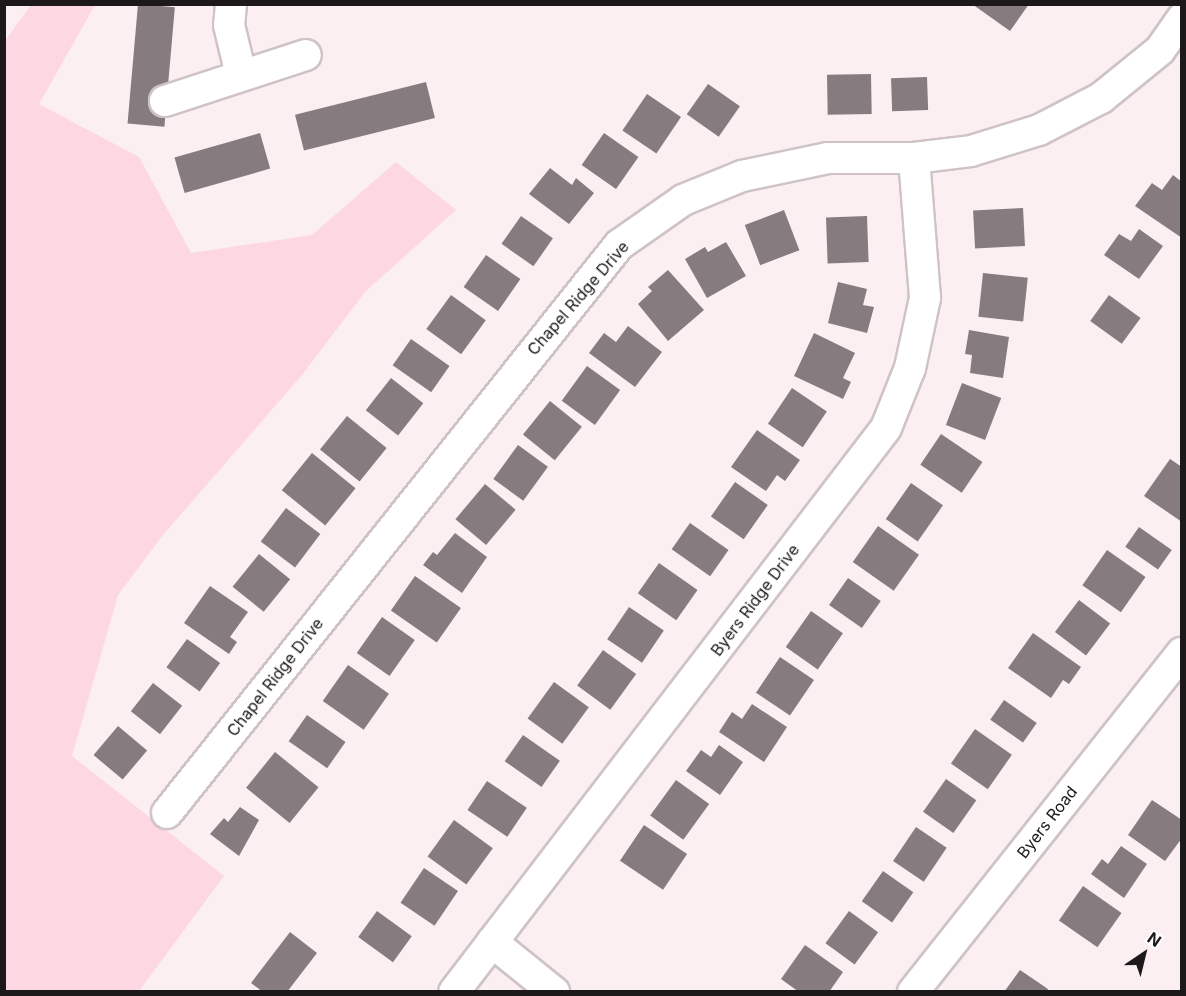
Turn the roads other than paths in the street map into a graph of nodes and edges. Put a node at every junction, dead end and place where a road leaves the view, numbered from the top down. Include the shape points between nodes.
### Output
1 (231, 4) edge
2 (1182, 18) edge
3 (306, 55) dead end
4 (241, 75) junction
5 (165, 101) dead end
6 (914, 158) junction
7 (1182, 653) edge
8 (167, 813) dead end
9 (492, 942) junction
10 (454, 992) edge
11 (554, 992) edge
12 (913, 992) edge

1 - 4 street via 229,25
2 - 6 street, Chapel Ridge Drive via 1160,50 1101,98 1039,130 971,151
3 - 4 street
4 - 5 street
6 - 8 street, Chapel Ridge Drive via 828,158 742,176 682,200 619,245
6 - 9 street, Byers Ridge Drive via 925,298 910,368 886,428
7 - 12 street, Byers Road
9 - 10 street, Byers Ridge Drive
9 - 11 street

